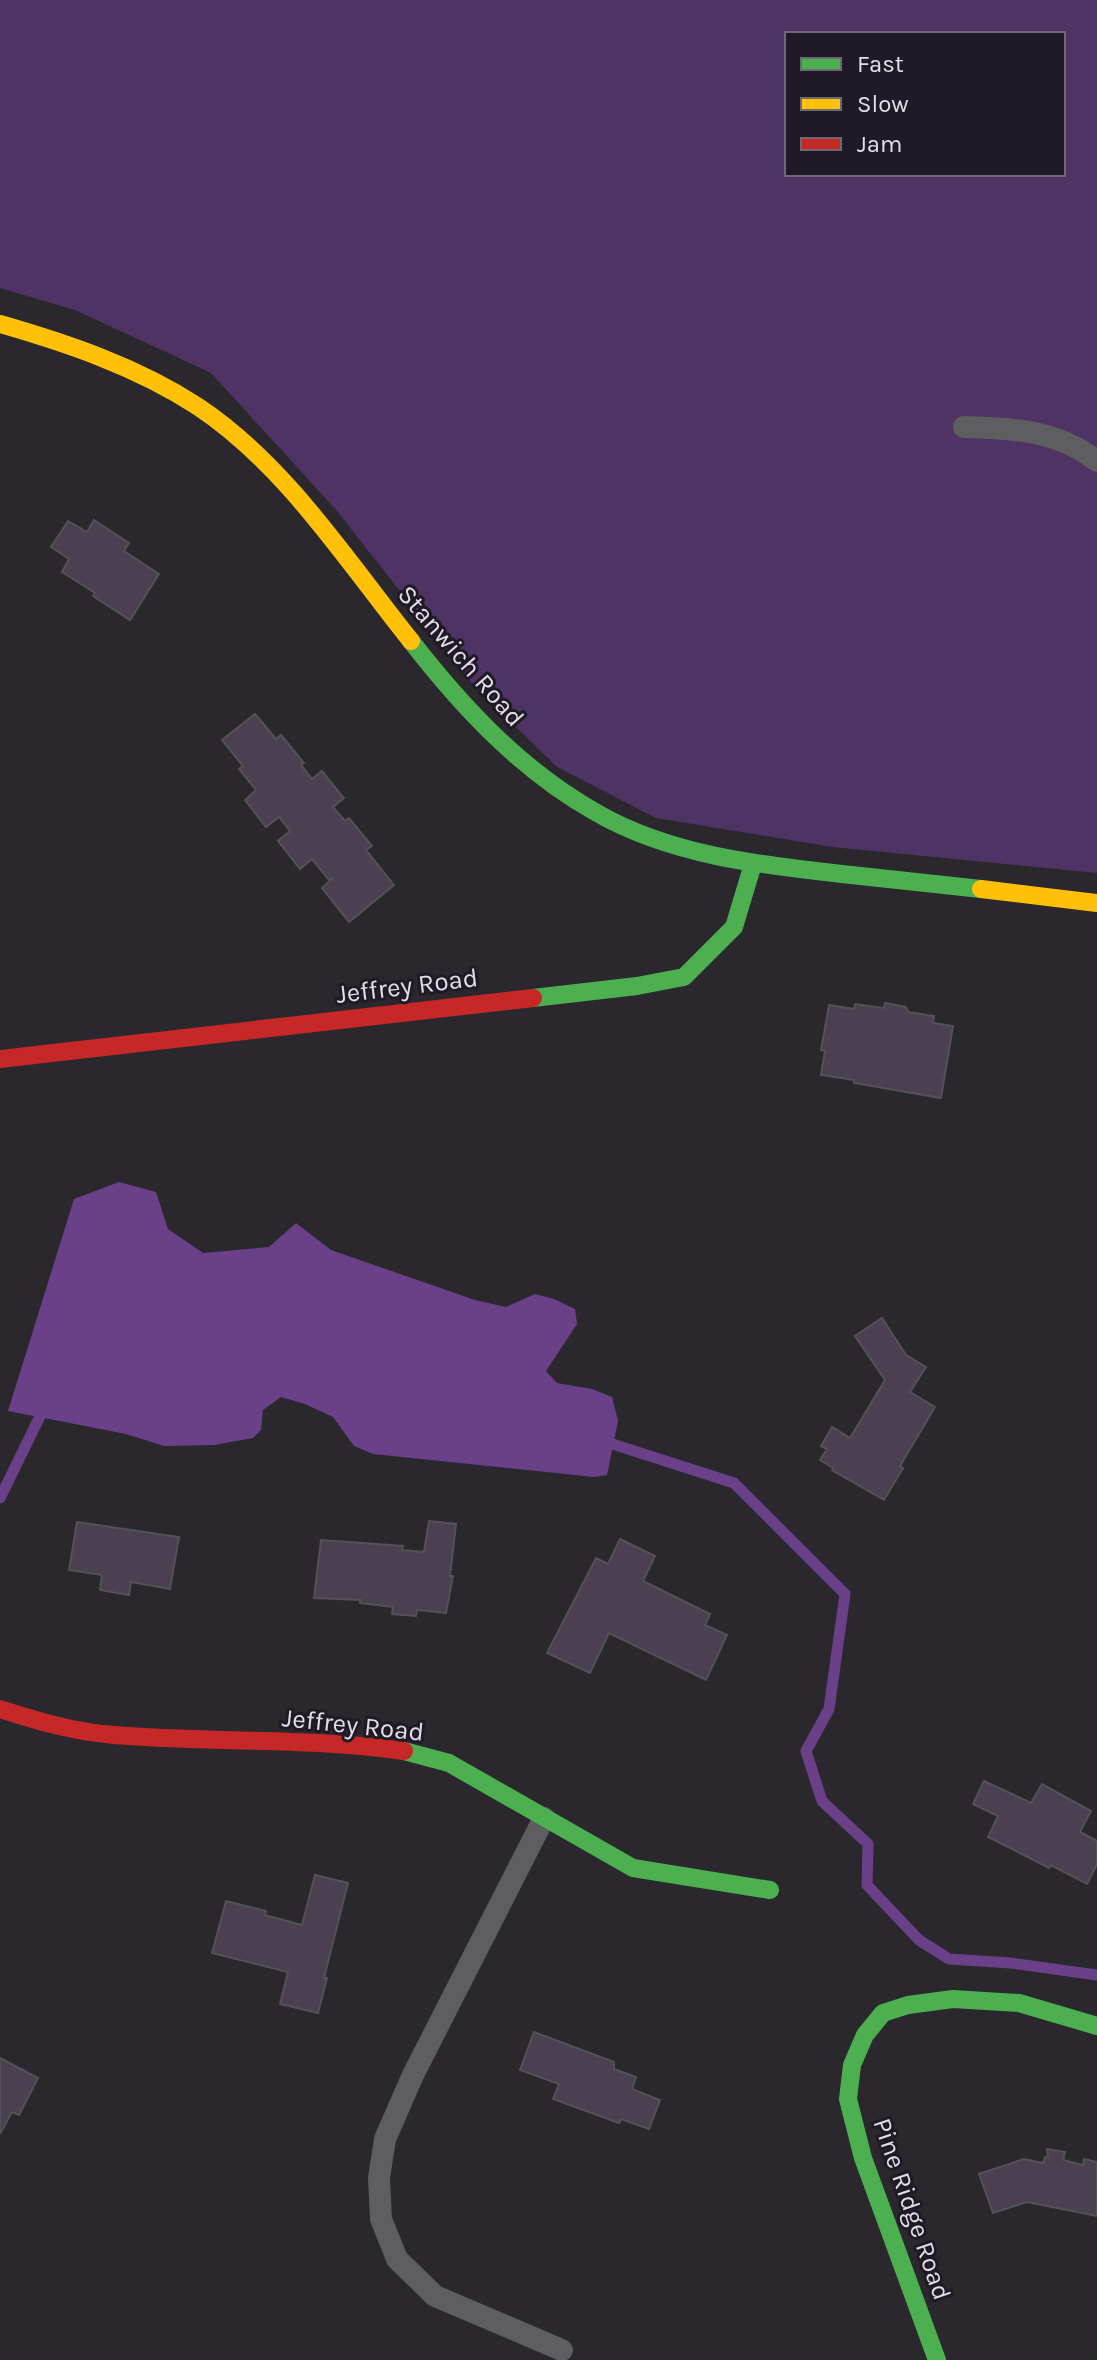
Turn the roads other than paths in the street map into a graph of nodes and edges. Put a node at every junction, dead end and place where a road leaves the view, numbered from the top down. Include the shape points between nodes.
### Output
1 (0, 324) edge
2 (964, 427) dead end
3 (1097, 461) edge
4 (753, 864) junction
5 (1097, 903) edge
6 (0, 1059) edge
7 (0, 1709) edge
8 (544, 1818) junction
9 (770, 1890) dead end
10 (1097, 2026) edge
11 (562, 2350) dead end
12 (937, 2360) edge

1 - 4 street, Stanwich Road via 128,369 223,425 295,496 485,728 571,797 672,845
2 - 3 lane via 1044,434
4 - 5 street, Stanwich Road
4 - 6 street, Jeffrey Road via 734,927 684,977
7 - 8 street, Jeffrey Road via 112,1735 402,1751 449,1763
8 - 9 street, Jeffrey Road via 633,1868
8 - 11 lane via 413,2075 385,2139 379,2178 381,2219 397,2259 435,2296
10 - 12 street, Pine Ridge Road via 1019,2003 953,1999 883,2013 865,2035 852,2065 848,2099 863,2158

